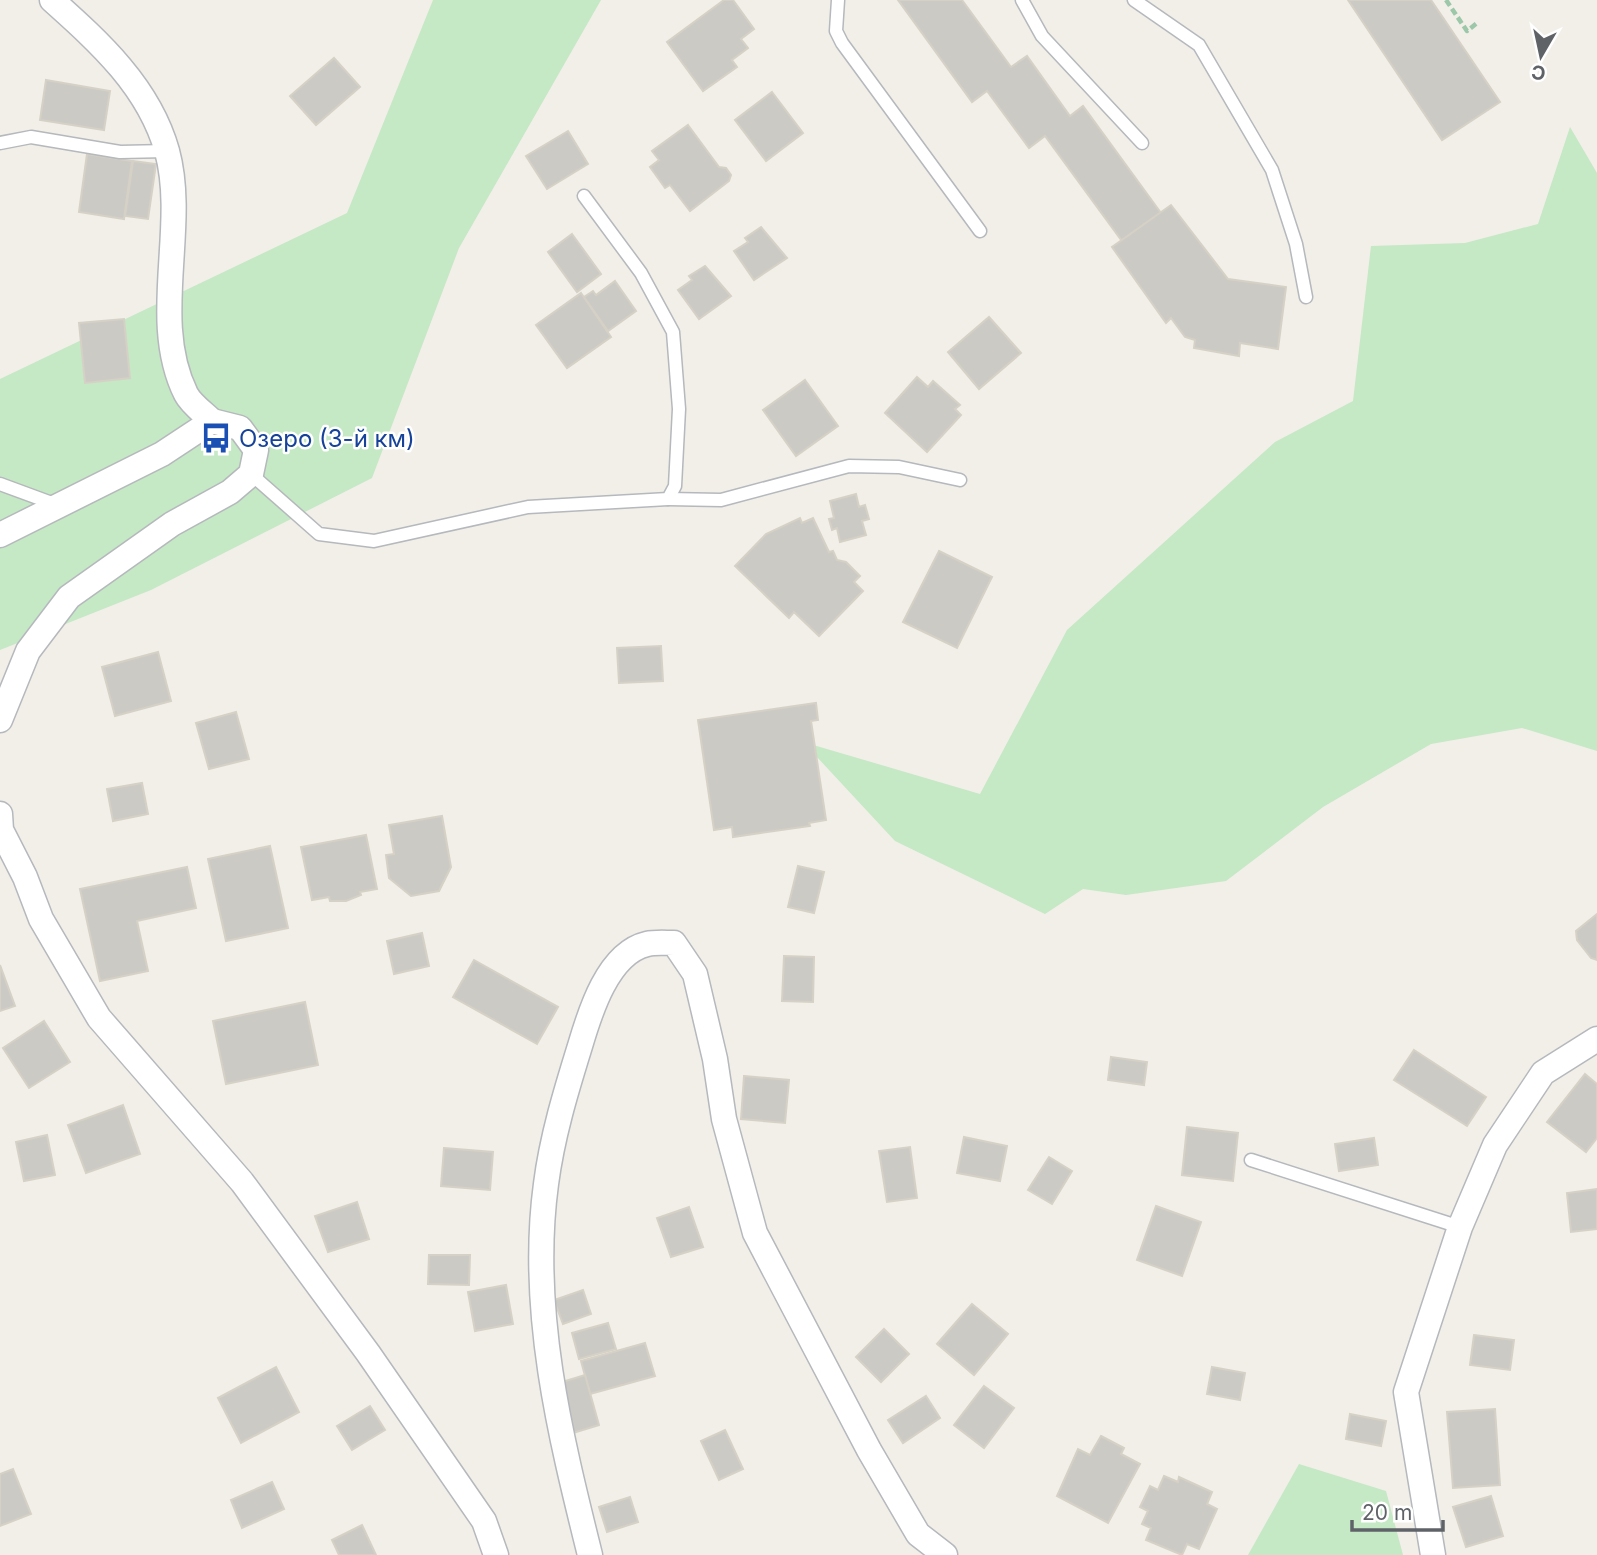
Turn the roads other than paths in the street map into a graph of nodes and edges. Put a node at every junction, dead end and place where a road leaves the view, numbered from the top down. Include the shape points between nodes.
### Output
1 (52, 0) edge
2 (838, 0) edge
3 (1022, 0) edge
4 (1134, 0) edge
5 (0, 143) edge
6 (1142, 143) dead end
7 (167, 150) junction
8 (584, 196) dead end
9 (980, 231) dead end
10 (1306, 297) dead end
11 (212, 421) junction
12 (251, 474) junction
13 (960, 480) dead end
14 (0, 484) edge
15 (668, 499) junction
16 (58, 506) junction
17 (0, 535) edge
18 (0, 720) edge
19 (0, 814) edge
20 (1597, 1039) edge
21 (1251, 1160) dead end
22 (1460, 1227) junction
23 (496, 1555) edge
24 (590, 1555) edge
25 (945, 1555) edge
26 (1433, 1555) edge

1 - 7 street via 116,61 143,95
2 - 9 lane via 836,31 842,43
3 - 6 lane via 1042,36
4 - 10 lane via 1199,45 1272,170 1296,244
5 - 7 lane via 32,137 120,152
7 - 11 street via 175,204 169,290 172,345 187,395
8 - 15 lane via 641,273 673,332 679,409 676,486
11 - 12 street via 240,428 256,450
11 - 16 street via 162,454
12 - 15 lane via 319,534 374,541 528,507
12 - 18 street via 69,597 28,651
13 - 15 lane via 899,467 849,466 721,500
14 - 16 lane
16 - 17 street
19 - 23 street via 1,830 41,919 99,1018 242,1182 484,1521
20 - 22 street via 1542,1073 1494,1145
21 - 22 lane
22 - 26 street via 1406,1392
24 - 25 street via 552,1398 542,1275 546,1185 563,1100 604,983 620,960 646,944 674,943 695,974 716,1059 724,1119 755,1233 918,1534

